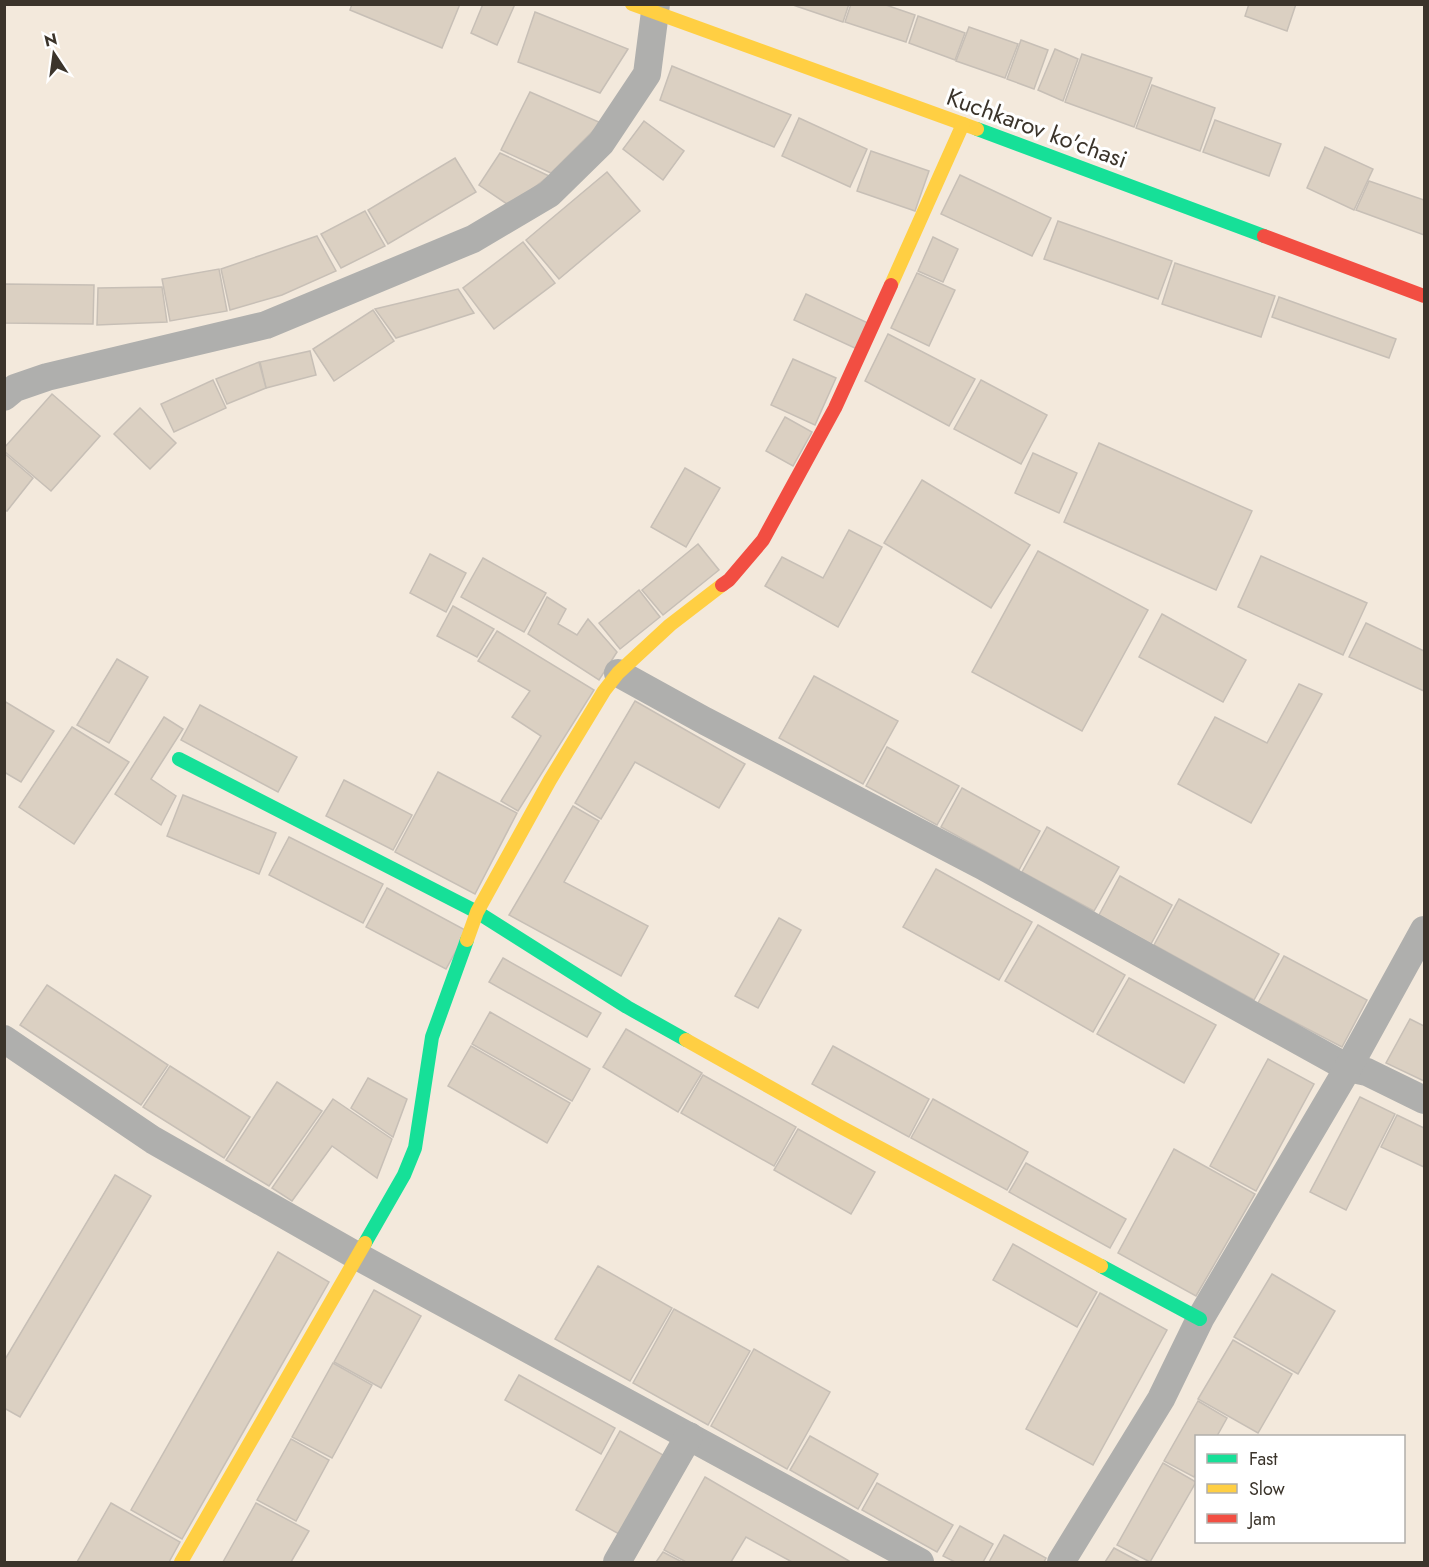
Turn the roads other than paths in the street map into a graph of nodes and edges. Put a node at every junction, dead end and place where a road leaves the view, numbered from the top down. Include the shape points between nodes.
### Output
1 (648, 8) edge
2 (963, 124) junction
3 (1425, 296) edge
4 (4, 398) edge
5 (618, 673) junction
6 (179, 759) dead end
7 (477, 912) junction
8 (1425, 930) edge
9 (4, 1039) edge
10 (1348, 1068) junction
11 (1425, 1100) edge
12 (357, 1256) junction
13 (1200, 1319) junction
14 (689, 1436) junction
15 (181, 1563) edge
16 (617, 1563) edge
17 (920, 1563) edge
18 (1061, 1563) edge

1 - 2 street, Kuchkarov ko'chasi
1 - 4 street via 647,74 601,143 549,194 473,239 266,325 47,376 15,388
2 - 3 street, Kuchkarov ko'chasi
2 - 5 street via 835,408 763,540 729,580 670,625
5 - 7 street via 550,780
5 - 10 street via 981,866
6 - 7 street
7 - 12 street via 432,1037 415,1148 404,1175
7 - 13 street via 637,1013
8 - 10 street
9 - 12 street via 153,1140
10 - 11 street via 1367,1072
10 - 13 street
12 - 14 street
12 - 15 street
13 - 18 street via 1161,1399
14 - 16 street
14 - 17 street

